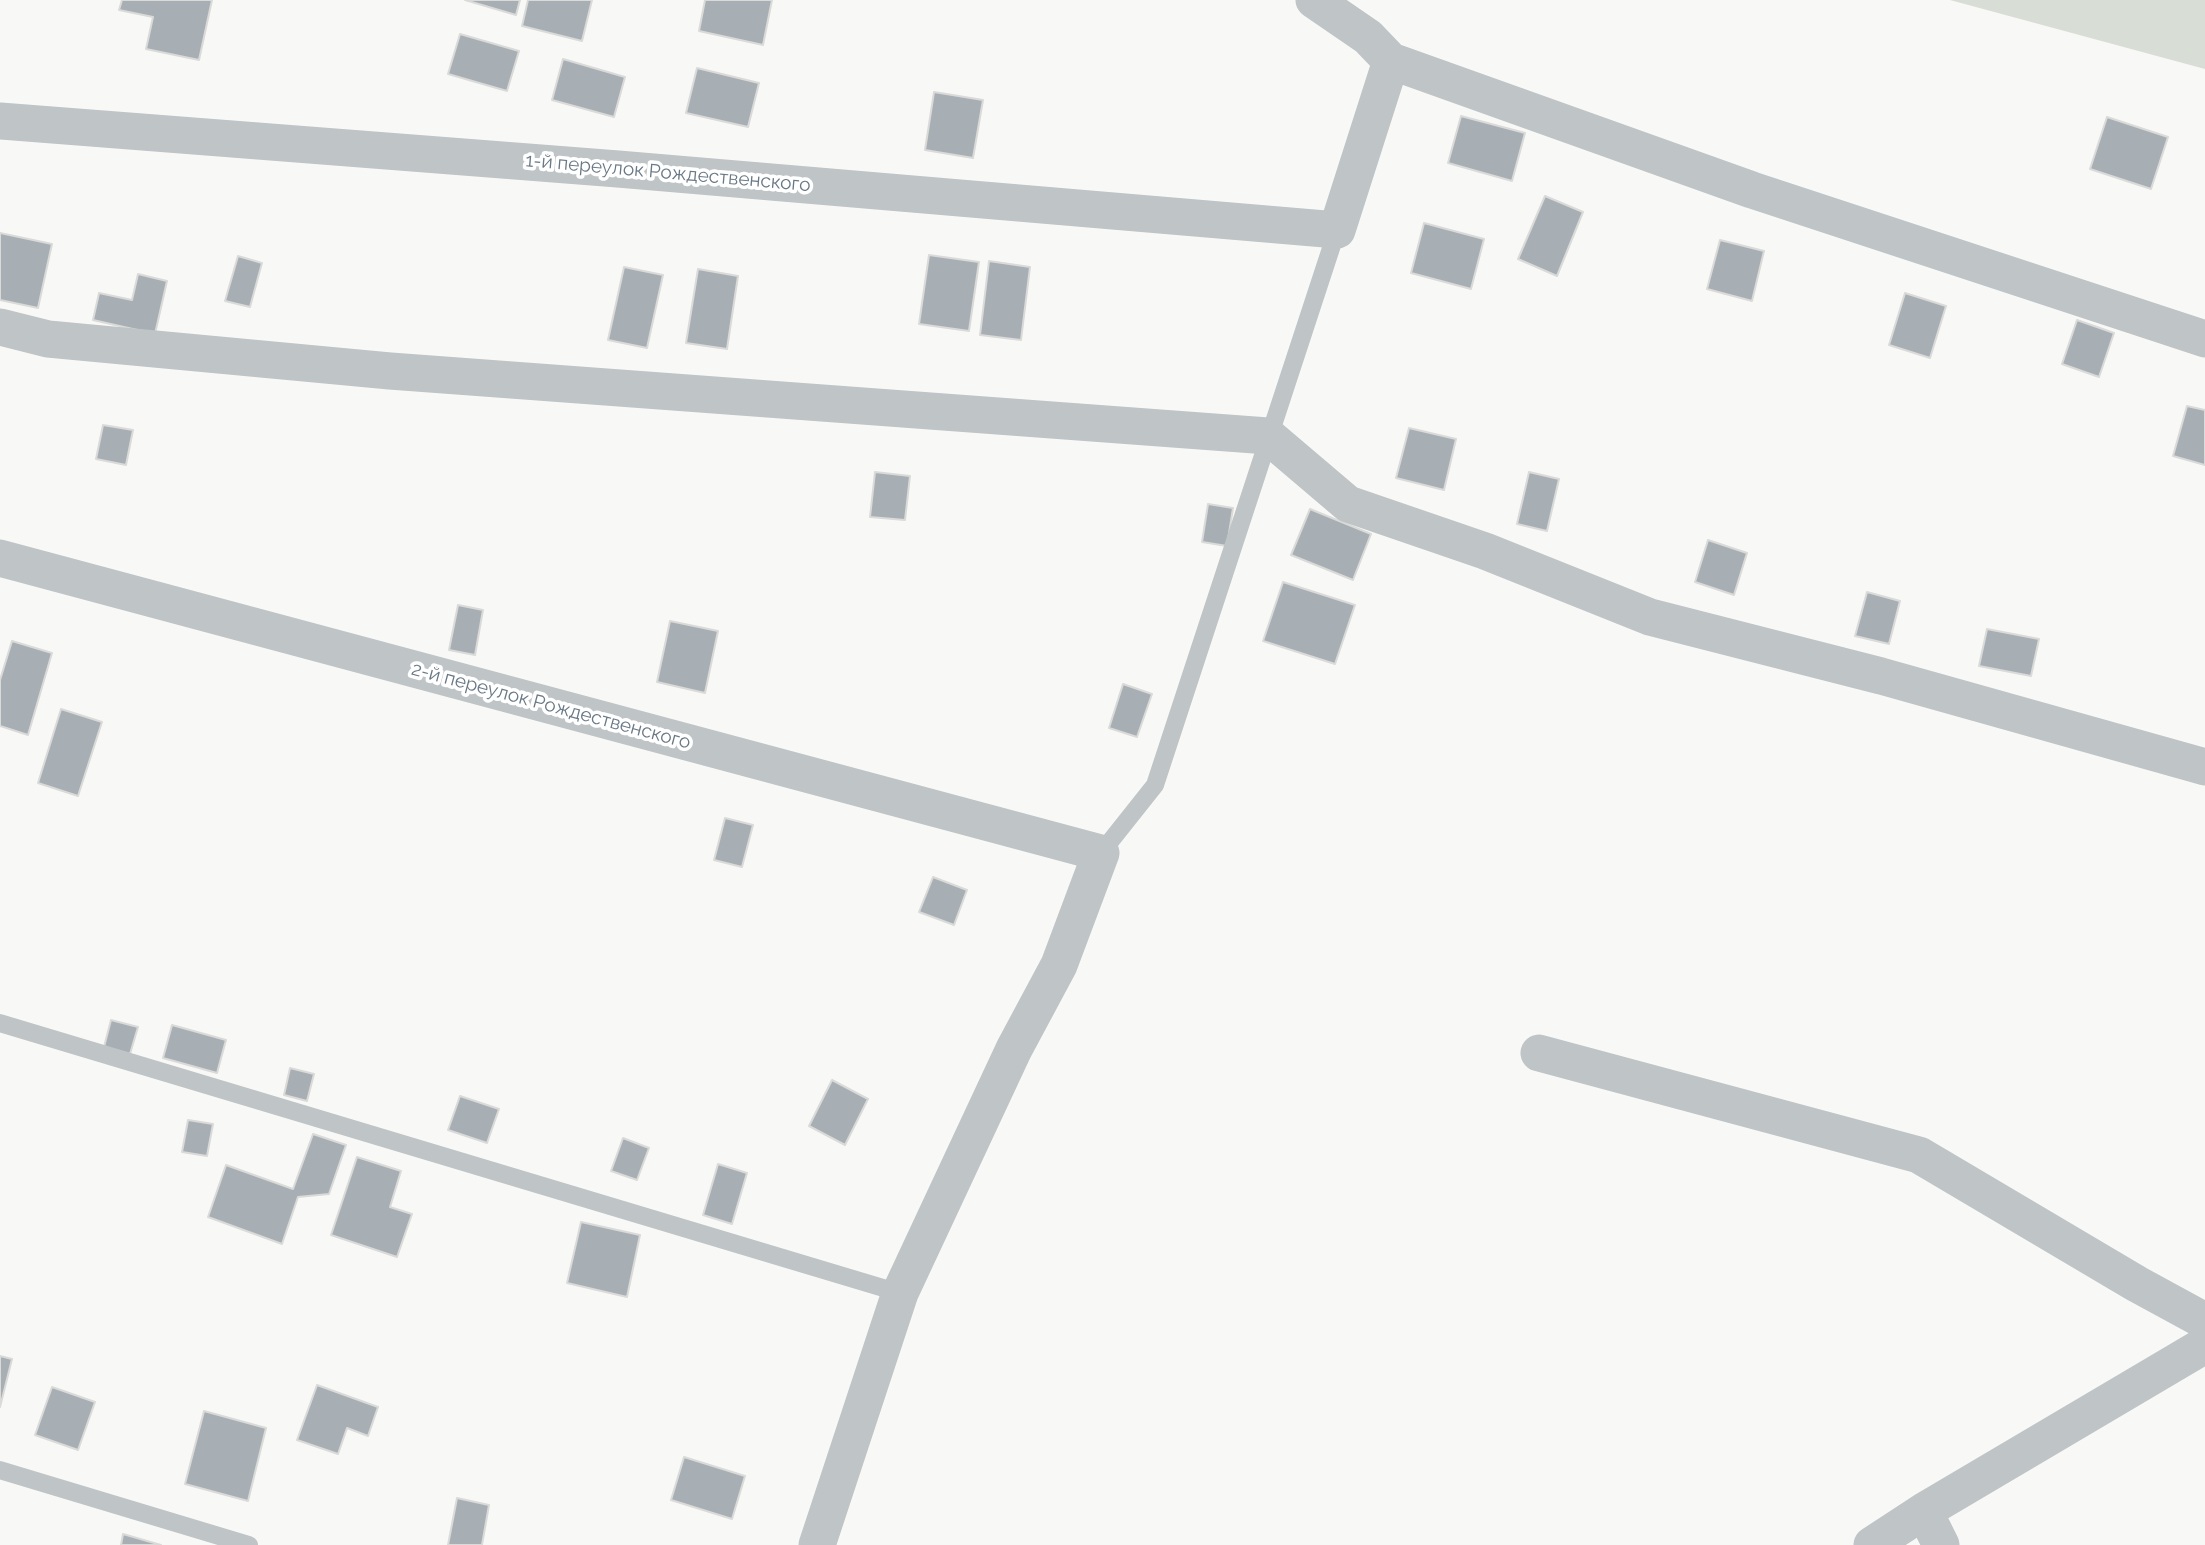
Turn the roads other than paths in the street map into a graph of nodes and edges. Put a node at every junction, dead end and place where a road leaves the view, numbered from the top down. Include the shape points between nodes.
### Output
1 (1314, 0) edge
2 (1391, 61) junction
3 (0, 121) edge
4 (1336, 230) junction
5 (0, 327) edge
6 (2205, 339) edge
7 (1268, 436) junction
8 (0, 558) edge
9 (2205, 767) edge
10 (1101, 853) junction
11 (0, 1023) edge
12 (1539, 1053) dead end
13 (901, 1293) junction
14 (2205, 1321) edge
15 (2205, 1345) edge
16 (0, 1469) edge
17 (1924, 1511) junction
18 (249, 1545) edge
19 (817, 1545) edge
20 (1872, 1545) edge
21 (1941, 1545) edge

1 - 2 street via 1367,37
2 - 4 street
2 - 6 street via 1752,190
3 - 4 street, 1-й переулок Рождественского
4 - 7 lane
5 - 7 street via 48,339 390,372
7 - 9 street via 1348,505 1485,551 1650,617
7 - 10 lane via 1155,785
8 - 10 street, 2-й переулок Рождественского
10 - 13 street via 1059,965 1014,1049
11 - 13 lane
12 - 14 street via 1919,1154
13 - 19 street
15 - 17 street
16 - 18 lane
17 - 20 street
17 - 21 street

